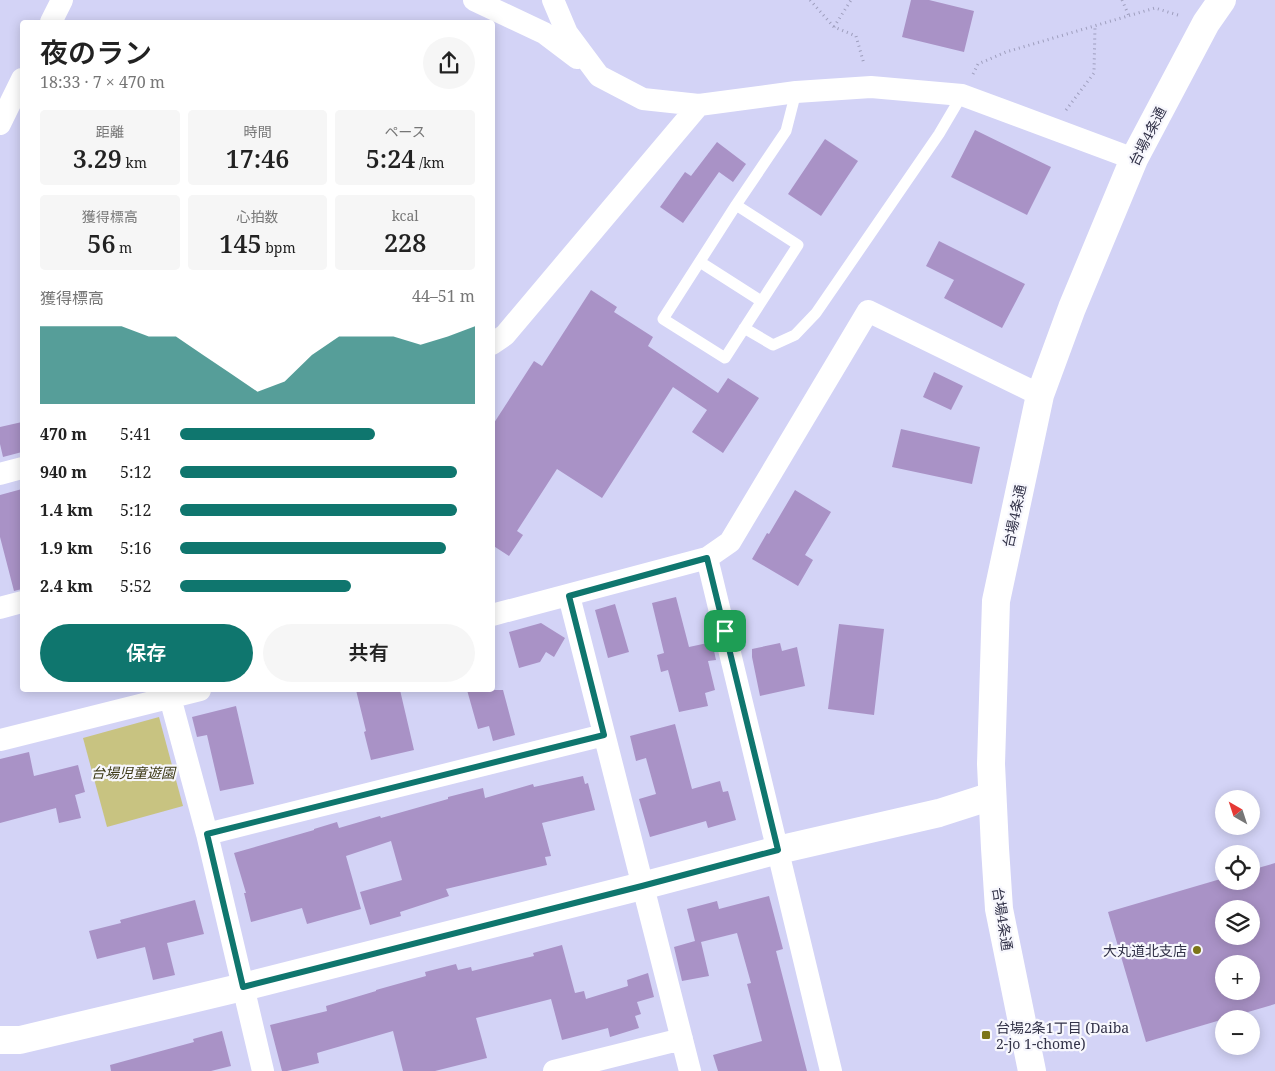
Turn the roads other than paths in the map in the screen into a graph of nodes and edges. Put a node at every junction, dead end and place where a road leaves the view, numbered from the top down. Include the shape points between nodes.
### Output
1 (62, 0) edge
2 (474, 0) edge
3 (553, 0) edge
4 (1222, 0) edge
5 (52, 20) edge
6 (599, 76) junction
7 (20, 83) edge
8 (796, 92) junction
9 (962, 95) junction
10 (699, 105) junction
11 (0, 124) edge
12 (1134, 159) junction
13 (736, 205) junction
14 (700, 262) junction
15 (761, 301) junction
16 (744, 328) junction
17 (495, 342) edge
18 (1040, 394) junction
19 (20, 469) edge
20 (0, 474) edge
21 (707, 558) junction
22 (569, 596) junction
23 (20, 603) edge
24 (0, 608) edge
25 (495, 614) edge
26 (184, 692) edge
27 (169, 694) edge
28 (604, 735) junction
29 (0, 740) edge
30 (992, 796) junction
31 (207, 834) junction
32 (778, 850) junction
33 (642, 886) junction
34 (243, 987) junction
35 (0, 1040) edge
36 (682, 1040) junction
37 (263, 1071) edge
38 (554, 1071) edge
39 (690, 1071) edge
40 (831, 1071) edge
41 (1032, 1071) edge

1 - 5 street
2 - 6 street via 544,33
3 - 6 street via 567,34
4 - 12 main road, 台場4条通 via 1206,23
6 - 10 street via 643,99
7 - 11 street
8 - 9 street via 871,87
8 - 10 street
8 - 13 lane via 786,131
9 - 12 street
9 - 16 lane via 939,134 816,313 795,335 773,345
10 - 17 street via 505,335
12 - 18 main road, 台場4条通
13 - 14 lane
13 - 15 lane via 798,245
14 - 15 lane
14 - 16 lane via 663,319 724,358
15 - 16 lane
18 - 21 street via 868,312 730,542
18 - 30 main road, 台場4条通 via 996,601 990,764
19 - 20 street
21 - 22 street
21 - 32 street
22 - 25 street
22 - 28 street
23 - 24 street
26 - 27 street
27 - 29 street
27 - 31 street
28 - 31 street
28 - 33 street
30 - 32 main road via 939,813
30 - 41 main road, 台場4条通 via 1000,909
31 - 34 street
32 - 33 main road
32 - 40 street
33 - 34 main road
33 - 36 street
34 - 35 main road via 20,1040
34 - 37 street
36 - 38 street
36 - 39 street

